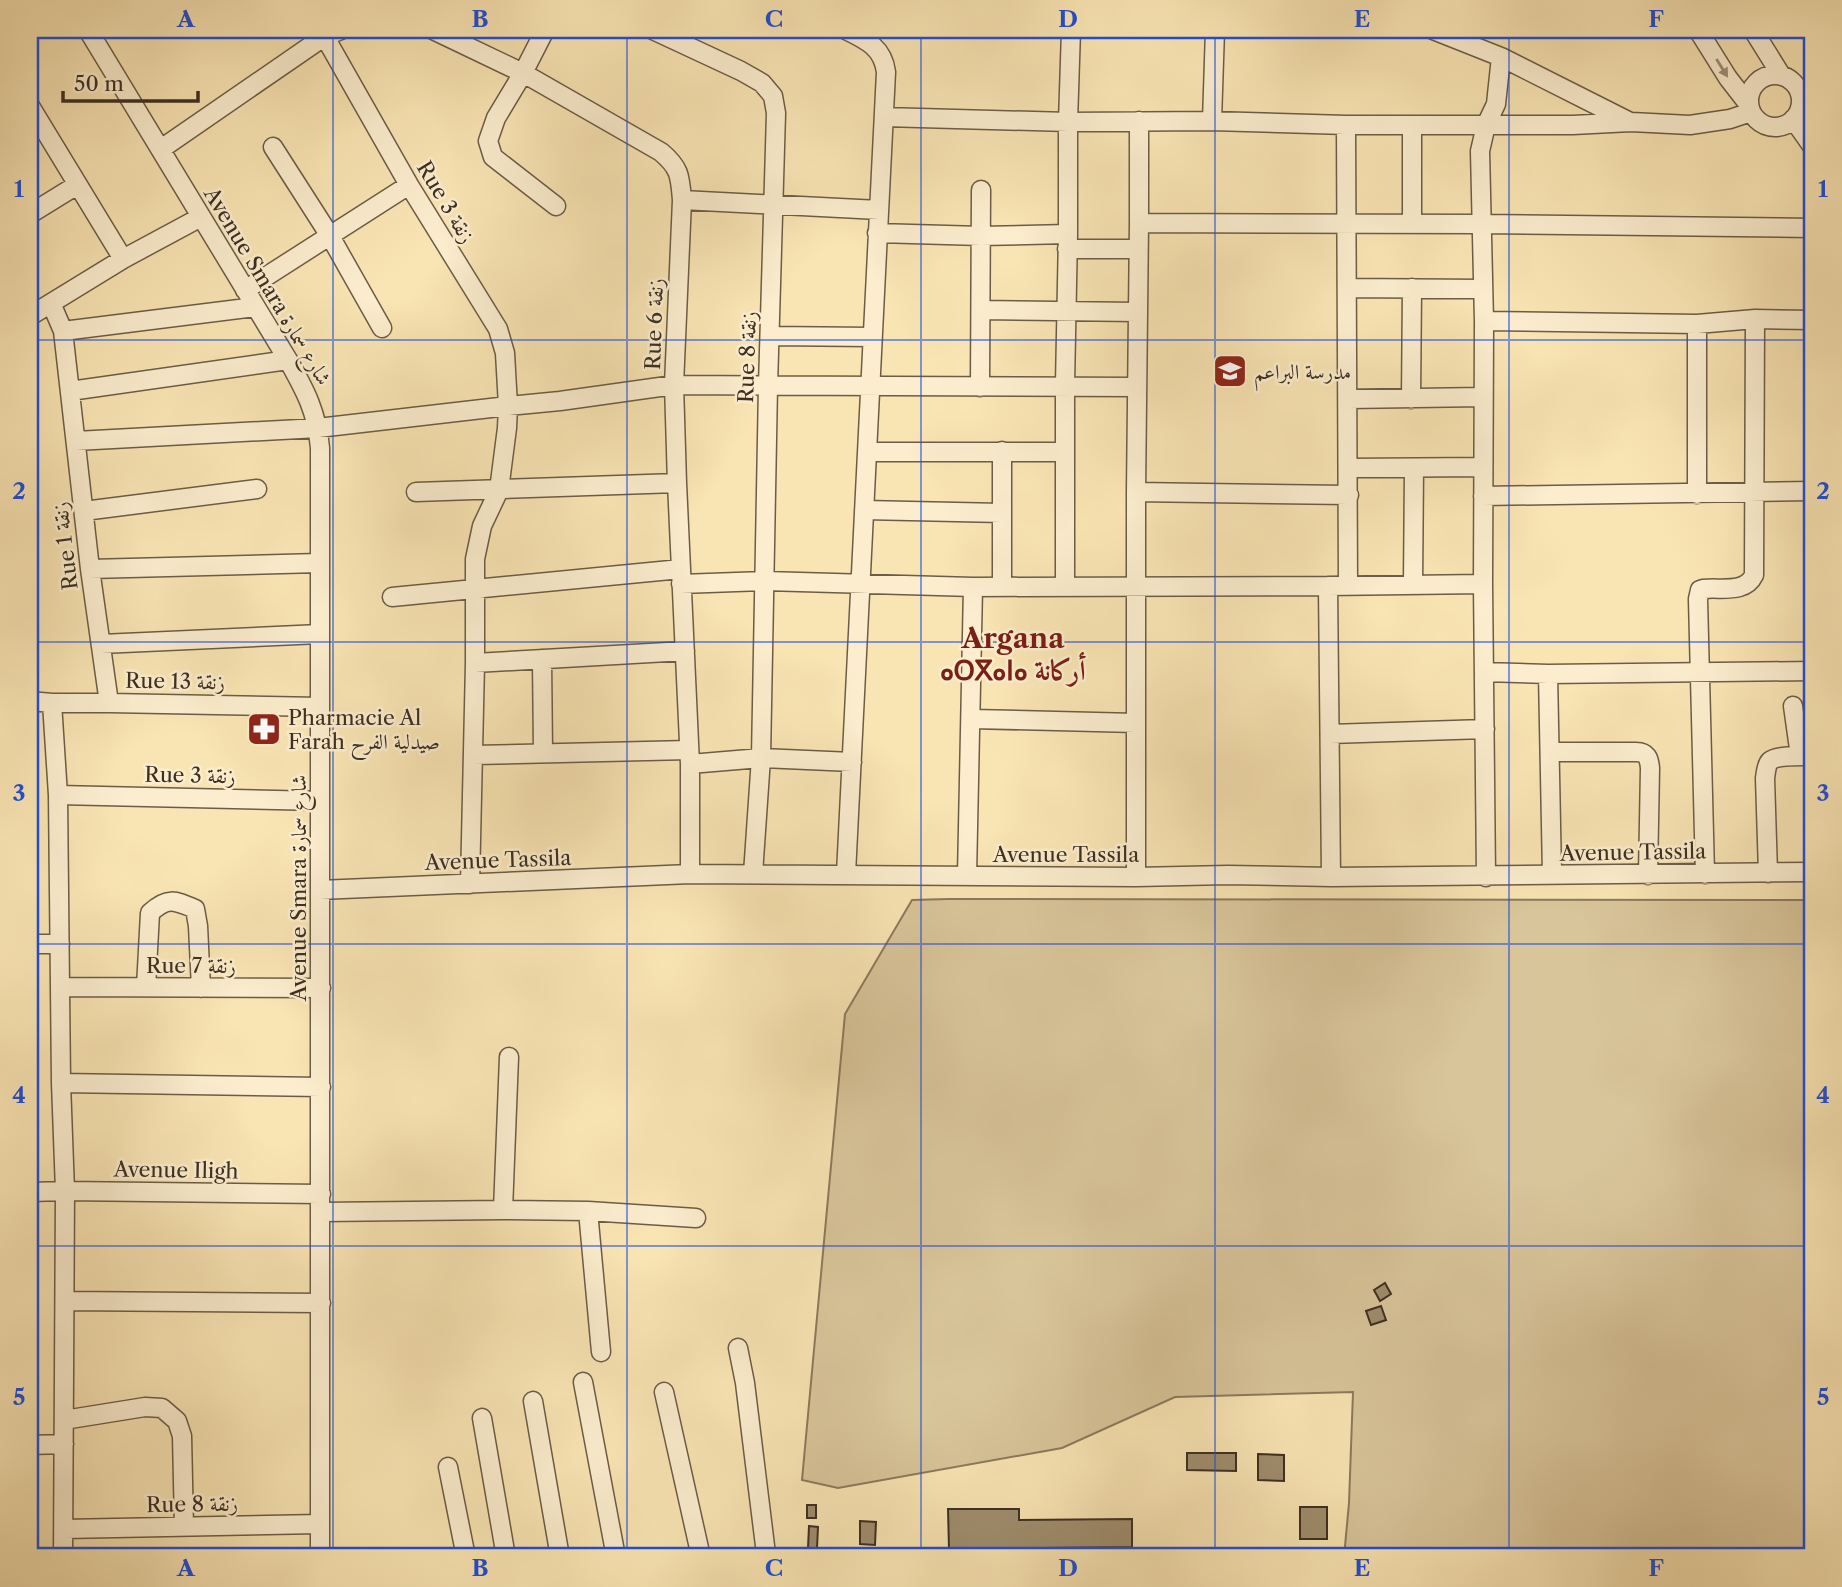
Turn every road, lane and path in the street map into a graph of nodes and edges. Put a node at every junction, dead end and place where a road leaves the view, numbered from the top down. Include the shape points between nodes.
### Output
1 (88, 30) edge
2 (433, 30) edge
3 (545, 30) edge
4 (653, 30) edge
5 (846, 30) edge
6 (1071, 30) edge
7 (1215, 30) edge
8 (1433, 30) edge
9 (1698, 30) edge
10 (1753, 30) edge
11 (329, 32) edge
12 (1501, 57) junction
13 (523, 73) junction
14 (1786, 77) junction
15 (1812, 80) edge
16 (1750, 108) junction
17 (32, 114) edge
18 (1801, 115) edge
19 (884, 117) junction
20 (1139, 121) junction
21 (1212, 121) junction
22 (1068, 122) junction
23 (1631, 122) junction
24 (1346, 125) junction
25 (1412, 125) junction
26 (1486, 125) junction
27 (1812, 146) edge
28 (272, 147) dead end
29 (161, 149) junction
30 (77, 185) junction
31 (409, 185) junction
32 (981, 190) dead end
33 (682, 200) junction
34 (774, 204) junction
35 (556, 206) dead end
36 (878, 210) junction
37 (30, 214) edge
38 (201, 217) junction
39 (1139, 223) junction
40 (1346, 224) junction
41 (1412, 224) junction
42 (1482, 224) junction
43 (1812, 228) edge
44 (877, 233) junction
45 (330, 236) junction
46 (981, 236) junction
47 (1068, 242) junction
48 (1138, 249) junction
49 (123, 259) junction
50 (1347, 288) junction
51 (1412, 288) junction
52 (1483, 289) junction
53 (245, 290) junction
54 (51, 303) junction
55 (255, 307) junction
56 (981, 310) junction
57 (1066, 310) junction
58 (1137, 312) junction
59 (30, 316) edge
60 (1755, 319) junction
61 (1812, 320) edge
62 (1484, 321) junction
63 (1698, 324) junction
64 (382, 328) dead end
65 (62, 331) junction
66 (770, 336) junction
67 (872, 337) junction
68 (288, 360) junction
69 (674, 385) junction
70 (1065, 385) junction
71 (768, 386) junction
72 (870, 386) junction
73 (980, 387) junction
74 (1136, 387) junction
75 (70, 391) junction
76 (1483, 397) junction
77 (1348, 399) junction
78 (1411, 399) junction
79 (508, 405) junction
80 (318, 428) junction
81 (76, 441) junction
82 (1002, 451) junction
83 (867, 452) junction
84 (1064, 452) junction
85 (1483, 467) junction
86 (1348, 468) junction
87 (1414, 468) junction
88 (677, 483) junction
89 (257, 489) dead end
90 (499, 490) junction
91 (1812, 491) edge
92 (416, 492) dead end
93 (1136, 492) junction
94 (1754, 493) junction
95 (1697, 494) junction
96 (1349, 495) junction
97 (1483, 496) junction
98 (864, 510) junction
99 (84, 511) junction
100 (1002, 513) junction
101 (319, 563) junction
102 (90, 569) junction
103 (681, 576) junction
104 (765, 581) junction
105 (860, 583) junction
106 (1413, 584) junction
107 (1483, 584) junction
108 (1348, 585) junction
109 (1328, 586) junction
110 (973, 587) junction
111 (1002, 587) junction
112 (1065, 587) junction
113 (1136, 587) junction
114 (476, 588) junction
115 (392, 597) dead end
116 (320, 634) junction
117 (101, 644) junction
118 (685, 651) junction
119 (542, 659) junction
120 (475, 663) junction
121 (1812, 671) edge
122 (1484, 672) junction
123 (1700, 673) junction
124 (1548, 674) junction
125 (30, 701) edge
126 (109, 703) junction
127 (52, 704) junction
128 (1793, 706) dead end
129 (320, 707) junction
130 (972, 719) junction
131 (1136, 723) junction
132 (1485, 729) junction
133 (1329, 734) junction
134 (1550, 752) junction
135 (543, 753) junction
136 (474, 755) junction
137 (1806, 756) edge
138 (689, 757) junction
139 (761, 758) junction
140 (852, 762) junction
141 (58, 795) junction
142 (320, 801) junction
143 (1812, 872) edge
144 (1768, 873) junction
145 (690, 874) junction
146 (753, 874) junction
147 (846, 874) junction
148 (1705, 874) junction
149 (1552, 875) junction
150 (1648, 875) junction
151 (967, 876) junction
152 (1136, 877) junction
153 (1331, 877) junction
154 (1486, 877) junction
155 (470, 884) junction
156 (320, 890) junction
157 (30, 944) edge
158 (60, 944) junction
159 (60, 987) junction
160 (146, 987) junction
161 (201, 988) junction
162 (321, 988) junction
163 (509, 1057) dead end
164 (61, 1083) junction
165 (321, 1087) junction
166 (65, 1191) junction
167 (30, 1192) edge
168 (321, 1203) junction
169 (503, 1210) junction
170 (588, 1211) junction
171 (696, 1218) dead end
172 (65, 1301) junction
173 (321, 1304) junction
174 (738, 1348) dead end
175 (601, 1352) dead end
176 (583, 1382) dead end
177 (664, 1392) dead end
178 (533, 1401) dead end
179 (482, 1418) dead end
180 (64, 1420) junction
181 (64, 1444) junction
182 (30, 1445) edge
183 (448, 1467) dead end
184 (320, 1524) junction
185 (184, 1527) junction
186 (64, 1529) junction
187 (763, 1556) edge
188 (63, 1557) edge
189 (320, 1557) edge
190 (466, 1557) edge
191 (506, 1557) edge
192 (560, 1557) edge
193 (616, 1557) edge
194 (701, 1557) edge

1 - 29 street, Avenue Smara شارع سمارة
2 - 13 street, Rue 6 زنقة
3 - 13 street
4 - 34 street, Rue 8 زنقة via 741,71 773,96
5 - 19 street via 873,45 882,57
6 - 22 street
7 - 21 street
8 - 12 street
9 -> 16 street
10 - 14 street
11 - 29 street
11 - 31 street, Rue 3 زنقة
12 - 23 street
12 - 26 street via 1496,104
13 - 33 street, Rue 6 زنقة via 662,152 680,174
13 - 35 street via 488,141 493,157
14 - 15 street
14 - 16 street via 1767,76 1755,84
14 - 18 street via 1800,92
16 - 18 street via 1761,123 1774,127
16 - 23 street via 1730,120 1690,125
17 - 30 street
18 - 27 street
19 - 22 street
19 - 36 street
20 - 21 street
20 - 22 street
20 - 39 street
21 - 24 street
22 - 47 street
23 - 26 street
24 - 25 street
24 - 40 street
25 - 26 street
25 - 41 street
26 - 42 street via 1480,151
28 - 45 street
29 - 38 street, Avenue Smara شارع سمارة
30 - 37 street
30 - 49 street
31 - 45 street
31 - 79 street, Rue 3 زنقة via 498,329 505,353
32 - 46 street
33 - 34 street
33 - 69 street, Rue 6 زنقة
34 - 36 street
34 - 66 street, Rue 8 زنقة
36 - 44 street
38 - 49 street
38 - 53 street, Avenue Smara شارع سمارة
39 - 40 street
39 - 48 street
40 - 41 street
40 - 50 street
41 - 42 street
42 - 43 street
42 - 52 street
44 - 46 street
44 - 67 street
45 - 53 street
45 - 64 street
46 - 47 street
46 - 56 street
47 - 48 street
47 - 57 street
48 - 58 street
49 - 54 street
50 - 51 street
50 - 77 street
51 - 52 street
51 - 78 street
52 - 62 street
53 - 55 street, Avenue Smara شارع سمارة
54 - 59 street
54 - 65 street, Rue 1 زنقة
55 - 65 street
55 - 68 street, Avenue Smara شارع سمارة
56 - 57 street
56 - 73 street
57 - 58 street
57 - 70 street
58 - 74 street
60 - 61 street
60 - 63 street
60 - 94 street
62 - 63 street
62 - 76 street
63 - 95 street
65 - 75 street, Rue 1 زنقة
66 - 67 street
66 - 71 street, Rue 8 زنقة
67 - 72 street
68 - 75 street
68 - 80 street, Avenue Smara شارع سمارة via 308,396
69 - 71 street
69 - 79 street
69 - 88 street, Rue 6 زنقة
70 - 73 street
70 - 74 street
70 - 84 street
71 - 72 street
71 - 104 street, Rue 8 زنقة
72 - 73 street
72 - 83 street
74 - 93 street
75 - 81 street, Rue 1 زنقة
76 - 78 street
76 - 85 street
77 - 78 street
77 - 86 street
79 - 80 street
79 - 90 street, Rue 3 زنقة
80 - 81 street
80 - 101 street, Avenue Smara شارع سمارة
81 - 99 street, Rue 1 زنقة
82 - 83 street
82 - 84 street
82 - 100 street
83 - 98 street
84 - 112 street
85 - 87 street
85 - 97 street
86 - 87 street
86 - 96 street
87 - 106 street
88 - 90 street
88 - 103 street, Rue 6 زنقة
89 - 99 street
90 - 92 street
90 - 114 street, Rue 3 زنقة via 478,541
91 - 94 street
93 - 96 street
93 - 113 street
94 - 95 street
94 - 123 street via 1752,580 1744,586 1705,588 1698,594
95 - 97 street
96 - 108 street
97 - 107 street
98 - 100 street
98 - 105 street
99 - 102 street, Rue 1 زنقة
100 - 111 street
101 - 102 street
101 - 116 street, Avenue Smara شارع سمارة
102 - 117 street, Rue 1 زنقة
103 - 104 street
103 - 114 street
103 - 118 street, Rue 6 زنقة
104 - 105 street
104 - 139 street, Rue 8 زنقة
105 - 110 street
105 - 140 street
106 - 107 street
106 - 108 street
107 - 122 street
108 - 109 street
109 - 113 street
109 - 133 street
110 - 111 street
110 - 130 street
111 - 112 street
112 - 113 street
113 - 131 street
114 - 115 street
114 - 120 street, Rue 3 زنقة
116 - 117 street
116 - 129 street, Avenue Smara شارع سمارة
117 - 126 street, Rue 1 زنقة
118 - 119 street
118 - 138 street, Rue 6 زنقة
119 - 120 street
119 - 135 street
120 - 136 street, Rue 3 زنقة
121 - 123 street
122 - 124 street
122 - 132 street
123 - 124 street
123 - 148 street
124 - 134 street
125 - 127 street, Rue 13 زنقة
126 - 127 street, Rue 13 زنقة
126 - 129 street, Rue 13 زنقة
127 - 141 street
128 - 137 street
129 - 142 street, Avenue Smara شارع سمارة
130 - 131 street
130 - 151 street
131 - 152 street
132 - 133 street
132 - 154 street
133 - 153 street
134 - 149 street
134 - 150 street via 1641,752 1648,756
135 - 136 street
135 - 138 street
136 - 155 street, Rue 3 زنقة
137 - 144 street via 1771,760 1766,769
138 - 139 street
138 - 145 street, Rue 6 زنقة
139 - 140 street
139 - 146 street, Rue 8 زنقة
140 - 147 street
141 - 142 street, Rue 3 زنقة
141 - 158 street
142 - 156 street, Avenue Smara شارع سمارة
143 - 144 street, Avenue Tassila
144 - 148 street, Avenue Tassila
145 - 146 street, Avenue Tassila
145 - 155 street, Avenue Tassila
146 - 147 street, Avenue Tassila
147 - 151 street, Avenue Tassila
148 - 150 street, Avenue Tassila
149 - 150 street, Avenue Tassila
149 - 154 street, Avenue Tassila
151 - 152 street, Avenue Tassila
152 - 153 street, Avenue Tassila
153 - 154 street, Avenue Tassila
155 - 156 street, Avenue Tassila
156 - 162 street, Avenue Smara شارع سمارة
157 - 158 street
158 - 159 street
159 - 160 street, Rue 7 زنقة
159 - 164 street
160 - 161 street, Rue 7 زنقة
160 - 161 street via 150,913 161,903 178,901 195,909
161 - 162 street, Rue 7 زنقة
162 - 165 street, Avenue Smara شارع سمارة
163 - 169 street
164 - 165 street
164 - 166 street
165 - 168 street, Avenue Smara شارع سمارة
166 - 167 street, Avenue Iligh
166 - 168 street, Avenue Iligh
166 - 172 street
168 - 169 street, Avenue Iligh
168 - 173 street, Avenue Smara شارع سمارة
169 - 170 street, Avenue Iligh
170 - 171 street, Avenue Iligh
170 - 175 street
172 - 173 street
172 - 180 street
173 - 184 street, Avenue Smara شارع سمارة
174 - 187 street
176 - 193 street
177 - 194 street
178 - 192 street
179 - 191 street
180 - 181 street
180 - 185 street via 145,1407 162,1408 177,1421 182,1436
181 - 182 street
181 - 186 street
183 - 190 street
184 - 185 street, Rue 8 زنقة
184 - 189 street, Avenue Smara شارع سمارة
185 - 186 street, Rue 8 زنقة
186 - 188 street

